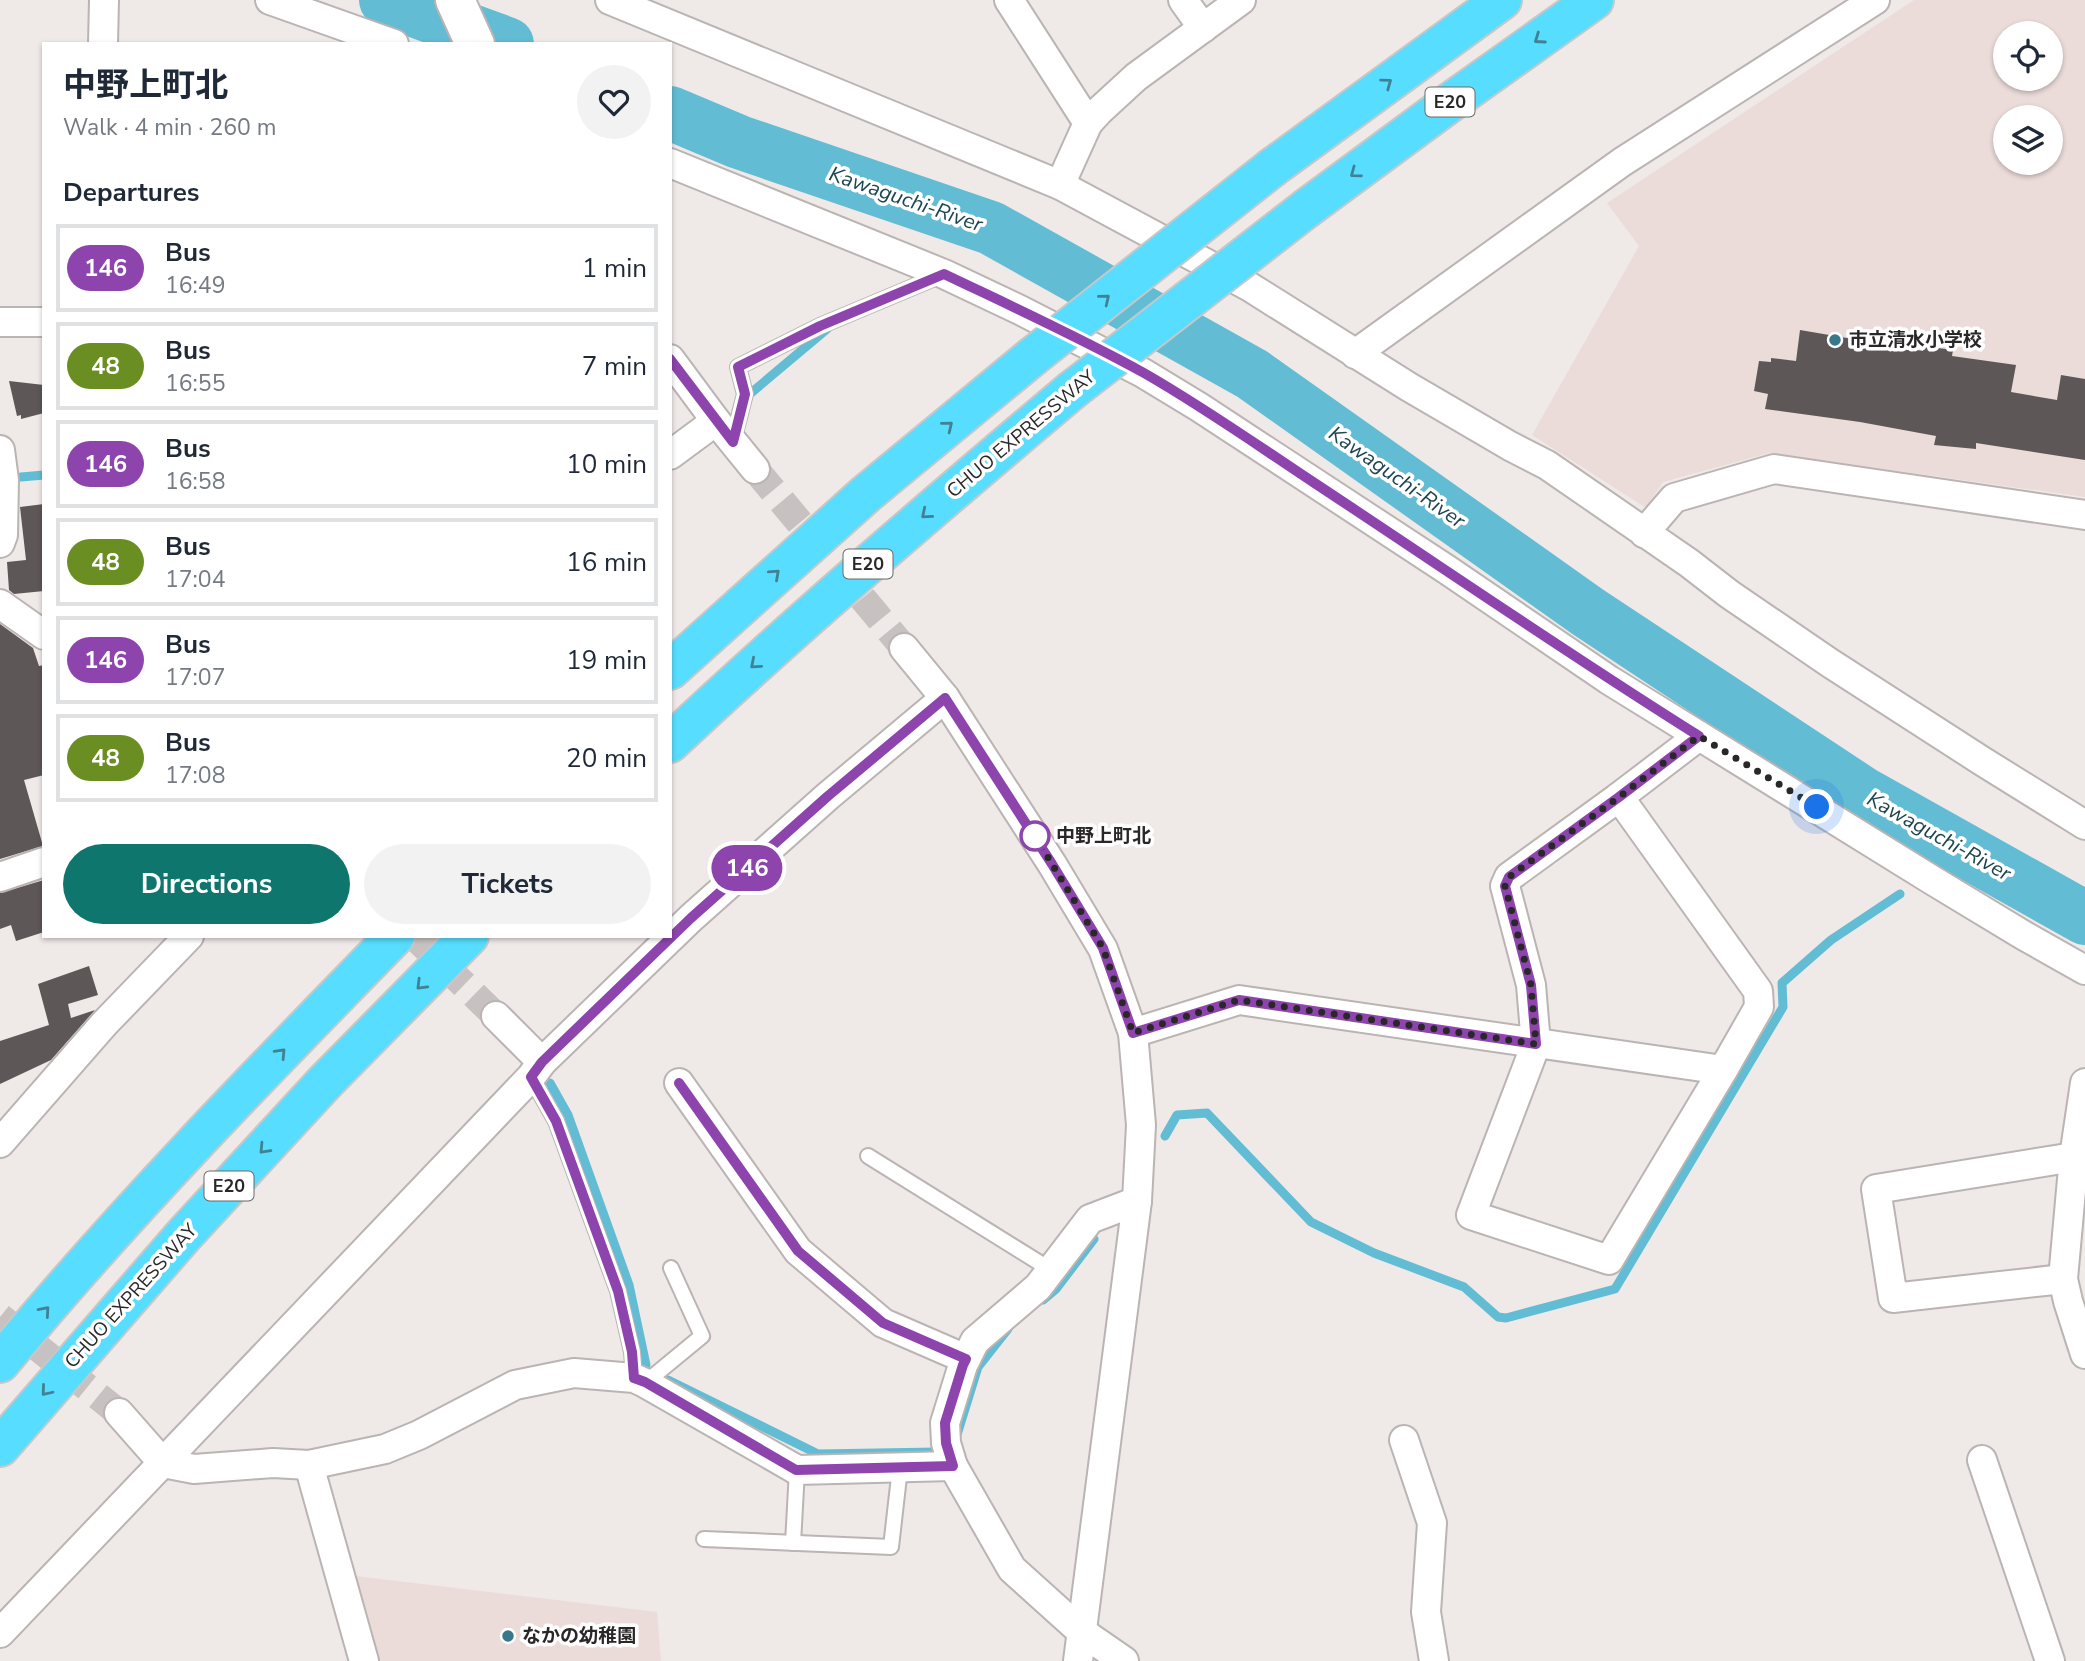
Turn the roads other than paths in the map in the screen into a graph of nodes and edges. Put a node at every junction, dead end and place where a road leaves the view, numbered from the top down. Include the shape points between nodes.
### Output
1 (104, 0) edge
2 (270, 0) edge
3 (455, 0) edge
4 (610, 0) edge
5 (1009, 0) edge
6 (1183, 0) edge
7 (1241, 0) edge
8 (1502, 0) edge
9 (1594, 0) edge
10 (1865, 2) edge
11 (1203, 28) junction
12 (103, 42) edge
13 (388, 42) edge
14 (474, 42) edge
15 (1088, 123) junction
16 (672, 164) edge
17 (1060, 186) junction
18 (944, 274) junction
19 (0, 322) edge
20 (42, 322) edge
21 (1355, 354) junction
22 (672, 362) edge
23 (724, 432) junction
24 (0, 450) edge
25 (672, 454) edge
26 (755, 469) tunnel mouth
27 (2085, 515) edge
28 (1644, 533) junction
29 (0, 543) edge
30 (0, 604) edge
31 (42, 634) edge
32 (904, 648) tunnel mouth
33 (672, 668) edge
34 (945, 698) junction
35 (1699, 736) junction
36 (672, 741) edge
37 (1619, 797) junction
38 (2085, 825) edge
39 (42, 863) edge
40 (0, 877) edge
41 (672, 937) edge
42 (187, 938) edge
43 (393, 938) edge
44 (467, 938) edge
45 (671, 938) edge
46 (2085, 970) edge
47 (496, 1016) tunnel mouth
48 (1133, 1033) junction
49 (1536, 1044) junction
50 (536, 1070) junction
51 (1723, 1070) junction
52 (679, 1083) dead end
53 (2085, 1083) edge
54 (0, 1143) edge
55 (868, 1156) dead end
56 (2074, 1157) junction
57 (1137, 1201) junction
58 (671, 1268) dead end
59 (1051, 1270) junction
60 (2072, 1292) edge
61 (2085, 1354) edge
62 (966, 1359) junction
63 (0, 1363) edge
64 (640, 1380) junction
65 (119, 1413) tunnel mouth
66 (1404, 1440) dead end
67 (0, 1447) edge
68 (1982, 1460) dead end
69 (163, 1463) junction
70 (309, 1465) junction
71 (953, 1466) junction
72 (900, 1468) junction
73 (796, 1470) junction
74 (704, 1539) dead end
75 (793, 1542) junction
76 (1082, 1632) junction
77 (0, 1633) edge
78 (364, 1661) edge
79 (1078, 1661) edge
80 (1124, 1661) edge
81 (1434, 1661) edge
82 (2050, 1661) edge

1 - 12 street
2 - 13 street
3 - 14 street
4 - 17 street
5 - 15 street
6 - 11 street
7 - 11 street
33 -> 8 highway, E20, bridge via 866,494 1032,357 1273,167
9 -> 36 highway, CHUO EXPRESSWAY / E20, bridge via 1307,208 1071,391 894,541
10 - 21 street via 1622,162
11 - 15 street via 1136,77
15 - 17 street
16 - 18 street
17 - 21 street via 1250,287
18 - 23 lane via 820,326 738,367 745,394
18 - 35 street via 1143,373 1199,407
19 - 20 street
21 - 28 street via 1547,464
22 - 23 street
23 - 25 street
23 - 26 street
24 - 29 street via 4,480
27 - 28 street via 1774,469 1674,498
28 - 38 street via 1830,663
30 - 31 street
32 - 34 street
34 - 41 street
34 - 48 street via 1103,948
35 - 37 street
35 - 46 street
37 - 49 street via 1509,877 1505,886 1531,985
37 - 51 street via 1758,991 1759,1007
39 - 40 street
42 - 54 street
63 -> 43 highway, E20 via 143,1200
44 -> 67 highway, CHUO EXPRESSWAY / E20 via 326,1081
45 - 50 street
47 - 50 street
48 - 49 street via 1239,1000
48 - 57 street via 1142,1125
49 - 51 street
49 - 51 street via 1471,1215 1609,1260
50 - 64 lane via 618,1291
50 - 69 street
52 - 62 street via 798,1251 883,1323
53 - 56 street
55 - 59 lane
56 - 60 street
56 - 60 street via 1876,1189 1893,1298
57 - 59 street via 1090,1219
57 - 76 street
58 - 64 lane via 702,1336
59 - 62 street via 1038,1287 975,1341
60 - 61 street
62 - 71 street via 945,1423
64 - 70 street via 574,1373 514,1385 385,1449
64 - 73 street
65 - 69 street
66 - 81 street via 1432,1523 1426,1612
68 - 82 street
69 - 70 street via 194,1469 274,1462
69 - 77 street
70 - 78 street
71 - 72 street
71 - 76 street via 1012,1569
72 - 73 street
72 - 75 lane via 891,1547
73 - 75 lane
74 - 75 lane
76 - 79 street
76 - 80 street

